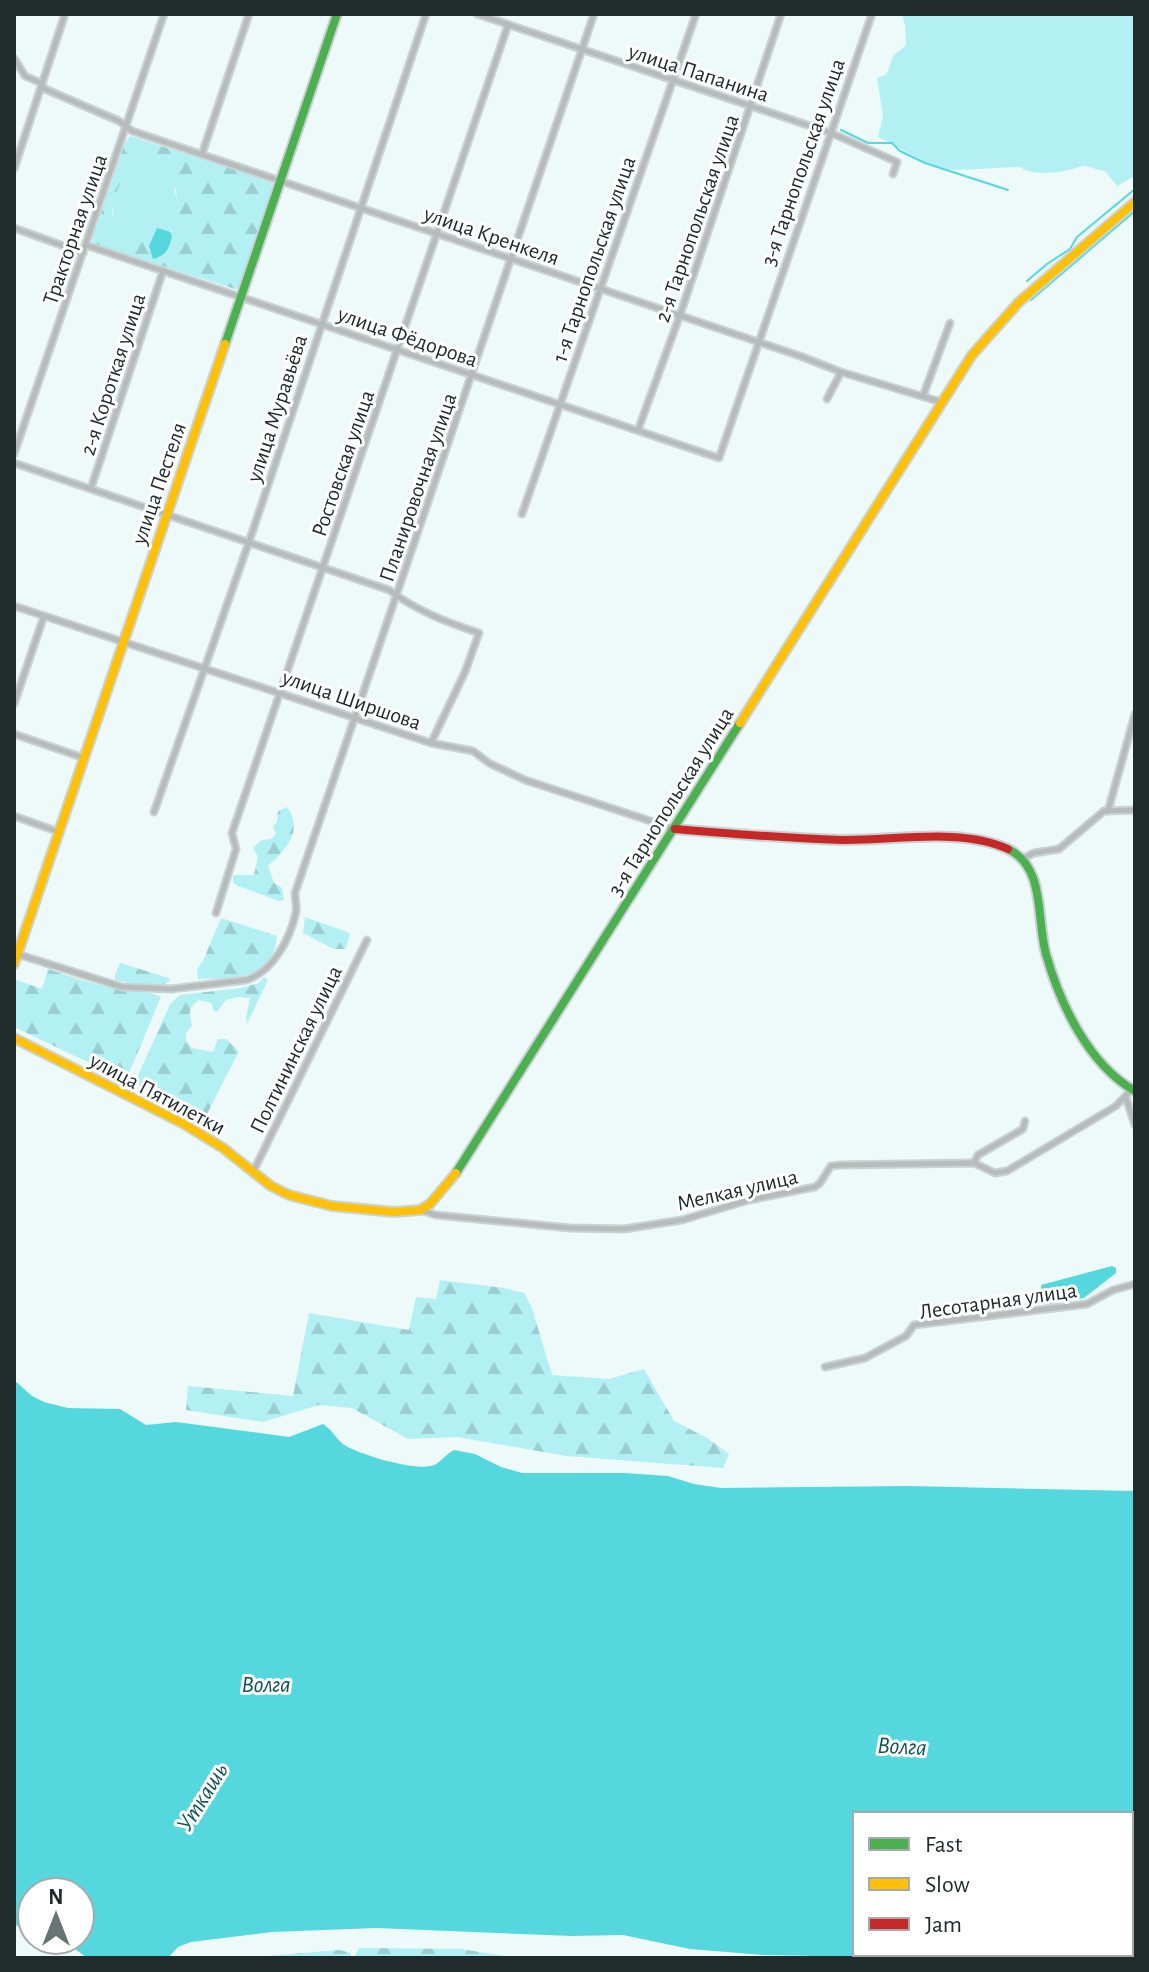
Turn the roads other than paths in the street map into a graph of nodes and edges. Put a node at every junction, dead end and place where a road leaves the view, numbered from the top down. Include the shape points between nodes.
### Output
1 (65, 14) edge
2 (164, 14) edge
3 (249, 14) edge
4 (337, 14) edge
5 (426, 14) edge
6 (477, 14) edge
7 (594, 14) edge
8 (696, 14) edge
9 (781, 14) edge
10 (872, 14) edge
11 (508, 25) junction
12 (582, 50) junction
13 (14, 58) edge
14 (672, 81) junction
15 (41, 83) junction
16 (750, 106) junction
17 (126, 126) junction
18 (831, 133) junction
19 (202, 154) junction
20 (14, 169) edge
21 (893, 174) dead end
22 (281, 181) junction
23 (1135, 202) edge
24 (359, 208) junction
25 (14, 228) edge
26 (436, 233) junction
27 (86, 245) junction
28 (83, 253) junction
29 (511, 259) junction
30 (163, 271) junction
31 (599, 288) junction
32 (242, 297) junction
33 (680, 315) junction
34 (950, 323) dead end
35 (321, 324) junction
36 (758, 342) junction
37 (397, 349) junction
38 (841, 372) junction
39 (472, 374) junction
40 (923, 396) junction
41 (827, 399) dead end
42 (941, 402) junction
43 (559, 404) junction
44 (638, 430) junction
45 (14, 454) edge
46 (719, 458) joint
47 (14, 463) edge
48 (91, 488) junction
49 (167, 514) junction
50 (522, 514) dead end
51 (249, 542) junction
52 (324, 567) junction
53 (396, 595) junction
54 (14, 606) edge
55 (44, 616) junction
56 (124, 640) junction
57 (205, 667) junction
58 (281, 692) junction
59 (14, 704) edge
60 (1135, 714) edge
61 (355, 718) junction
62 (14, 734) edge
63 (431, 743) junction
64 (84, 758) junction
65 (1135, 810) edge
66 (1106, 811) junction
67 (154, 812) dead end
68 (14, 816) edge
69 (675, 829) junction
70 (59, 832) junction
71 (1024, 858) junction
72 (216, 913) dead end
73 (367, 940) dead end
74 (16, 954) edge
75 (14, 964) edge
76 (14, 1038) edge
77 (1131, 1093) edge
78 (1025, 1121) dead end
79 (1135, 1125) edge
80 (974, 1163) junction
81 (252, 1173) junction
82 (420, 1210) junction
83 (1135, 1284) edge
84 (825, 1367) dead end

1 - 15 street
2 - 17 street, Тракторная улица
3 - 19 street
4 - 22 street, улица Пестеля
5 - 24 street, улица Муравьёва
6 - 11 street, улица Папанина
7 - 12 street, Планировочная улица
8 - 14 street, 1-я Тарнопольская улица
9 - 16 street, 2-я Тарнопольская улица
10 - 18 street, 3-я Тарнопольская улица
11 - 12 street, улица Папанина
11 - 26 street, Ростовская улица
12 - 14 street, улица Папанина
12 - 29 street, Планировочная улица
13 - 15 street, улица Кренкеля via 25,76
14 - 16 street, улица Папанина
14 - 31 street, 1-я Тарнопольская улица
15 - 17 street, улица Кренкеля
15 - 20 street
16 - 18 street, улица Папанина
16 - 33 street, 2-я Тарнопольская улица
17 - 19 street, улица Кренкеля
17 - 27 street, Тракторная улица
18 - 21 street, улица Папанина via 897,162
18 - 36 street, 3-я Тарнопольская улица
19 - 22 street, улица Кренкеля
22 - 24 street, улица Кренкеля
22 - 32 street, улица Пестеля
23 - 42 street, 3-я Тарнопольская улица via 1002,319
24 - 26 street, улица Кренкеля
24 - 35 street, улица Муравьёва
25 - 28 street
26 - 29 street, улица Кренкеля
26 - 37 street, Ростовская улица
27 - 28 street, Тракторная улица
27 - 30 street, улица Фёдорова
28 - 45 street, Тракторная улица
29 - 31 street, улица Кренкеля
29 - 39 street, Планировочная улица
30 - 32 street, улица Фёдорова
30 - 48 street, 2-я Короткая улица
31 - 33 street, улица Кренкеля
31 - 43 street, 1-я Тарнопольская улица
32 - 35 street, улица Фёдорова
32 - 49 street, улица Пестеля
33 - 36 street, улица Кренкеля
33 - 44 street, 2-я Тарнопольская улица
34 - 40 street
35 - 37 street, улица Фёдорова
35 - 51 street, улица Муравьёва
36 - 38 street, улица Кренкеля
36 - 46 street, 3-я Тарнопольская улица
37 - 39 street, улица Фёдорова
37 - 52 street, Ростовская улица
38 - 40 street, улица Кренкеля
38 - 41 street
39 - 43 street, улица Фёдорова
39 - 53 street, Планировочная улица
40 - 42 street, улица Кренкеля
42 - 69 street, 3-я Тарнопольская улица
43 - 44 street, улица Фёдорова
43 - 50 street, 1-я Тарнопольская улица
44 - 46 street, улица Фёдорова
47 - 48 street
48 - 49 street
49 - 51 street
49 - 56 street, улица Пестеля
51 - 52 street
51 - 57 street, улица Муравьёва
52 - 53 street
52 - 58 street, Ростовская улица
53 - 61 street, Планировочная улица
53 - 63 street via 433,617 479,633
54 - 55 street, улица Ширшова
55 - 56 street, улица Ширшова
55 - 59 street
56 - 57 street, улица Ширшова
56 - 64 street, улица Пестеля
57 - 58 street, улица Ширшова
57 - 67 street, улица Муравьёва
58 - 61 street, улица Ширшова
58 - 72 street, Ростовская улица via 232,833 236,849
60 - 66 street
61 - 63 street, улица Ширшова
61 - 74 street, Планировочная улица via 295,893 297,908 287,936 259,976 151,989 122,987
62 - 64 street
63 - 69 street, улица Ширшова via 473,751 525,780
64 - 70 street, улица Пестеля
65 - 66 street
66 - 71 street via 1059,849
68 - 70 street
69 - 71 street via 848,840 941,837 1006,847
69 - 82 street, 3-я Тарнопольская улица via 449,1184
70 - 74 street, улица Пестеля
71 - 77 street via 1034,878 1040,930 1055,984 1107,1070
73 - 81 street, Полтининская улица
74 - 75 street, улица Пестеля
76 - 81 street, улица Пятилетки via 184,1124
77 - 79 street
77 - 80 street, Мелкая улица via 1007,1171 995,1173
78 - 80 street via 1023,1129 978,1155
80 - 82 street, Мелкая улица via 831,1166 815,1187 624,1229 570,1228
81 - 82 street, улица Пятилетки via 280,1191 321,1204
83 - 84 street, Лесотарная улица via 1087,1304 914,1325 906,1336 865,1358

